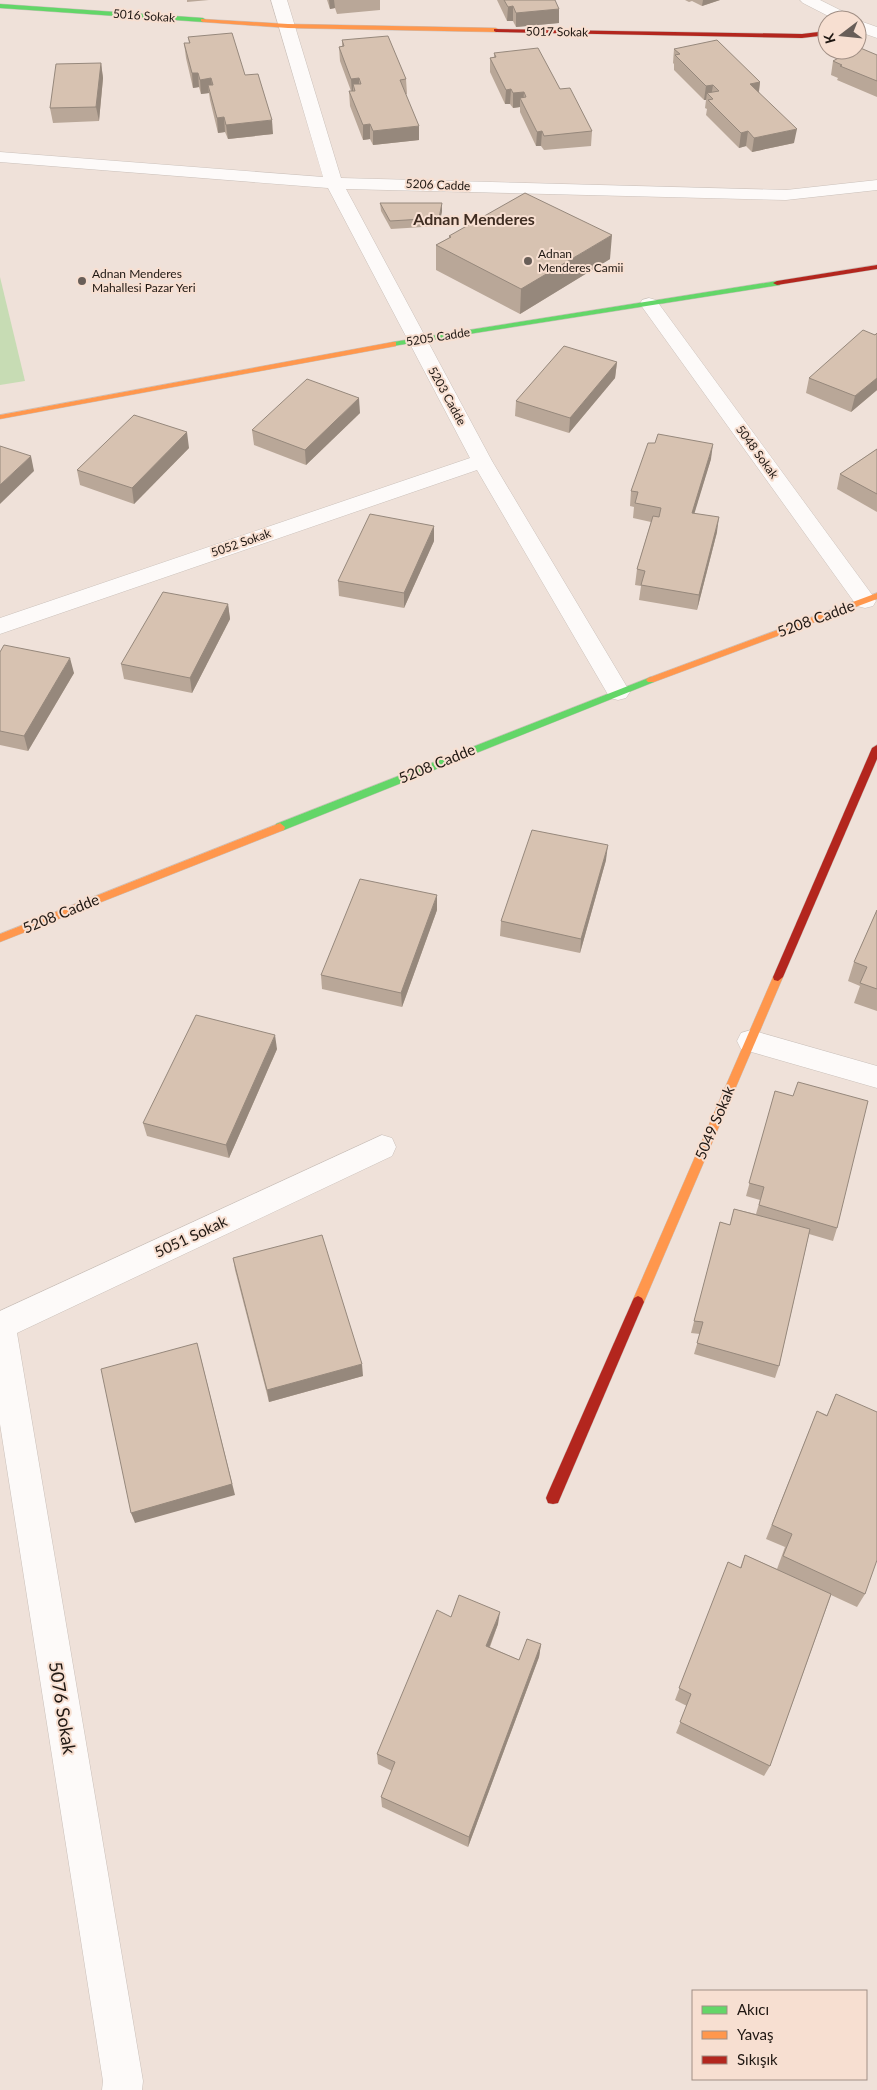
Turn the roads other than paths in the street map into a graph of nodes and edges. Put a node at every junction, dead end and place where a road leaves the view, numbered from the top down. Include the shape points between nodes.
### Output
1 (279, 0) edge
2 (808, 0) edge
3 (0, 6) edge
4 (828, 10) edge
5 (288, 26) junction
6 (817, 34) edge
7 (0, 158) edge
8 (334, 183) junction
9 (877, 185) edge
10 (877, 267) edge
11 (649, 304) junction
12 (416, 340) junction
13 (0, 417) edge
14 (482, 461) junction
15 (871, 599) edge
16 (0, 626) edge
17 (618, 692) junction
18 (877, 748) edge
19 (0, 938) edge
20 (751, 1041) junction
21 (877, 1077) edge
22 (382, 1147) dead end
23 (0, 1326) edge
24 (553, 1498) dead end
25 (122, 2090) edge

1 - 5 street, 5203 Cadde
2 - 4 street
3 - 5 street, 5016 Sokak
5 - 6 street, 5017 Sokak
5 - 8 street, 5203 Cadde
7 - 8 street, 5206 Cadde
8 - 9 street, 5206 Cadde via 786,195
8 - 12 street, 5203 Cadde
10 - 11 street, 5205 Cadde
11 - 12 street, 5205 Cadde
11 - 15 street, 5048 Sokak
12 - 13 street, 5205 Cadde
12 - 14 street, 5203 Cadde
14 - 16 street, 5052 Sokak
14 - 17 street, 5203 Cadde
15 - 17 street, 5208 Cadde
17 - 19 street, 5208 Cadde
18 - 20 street, 5049 Sokak
20 - 21 street
20 - 24 street, 5049 Sokak
22 - 23 street, 5051 Sokak
23 - 25 street, 5076 Sokak

